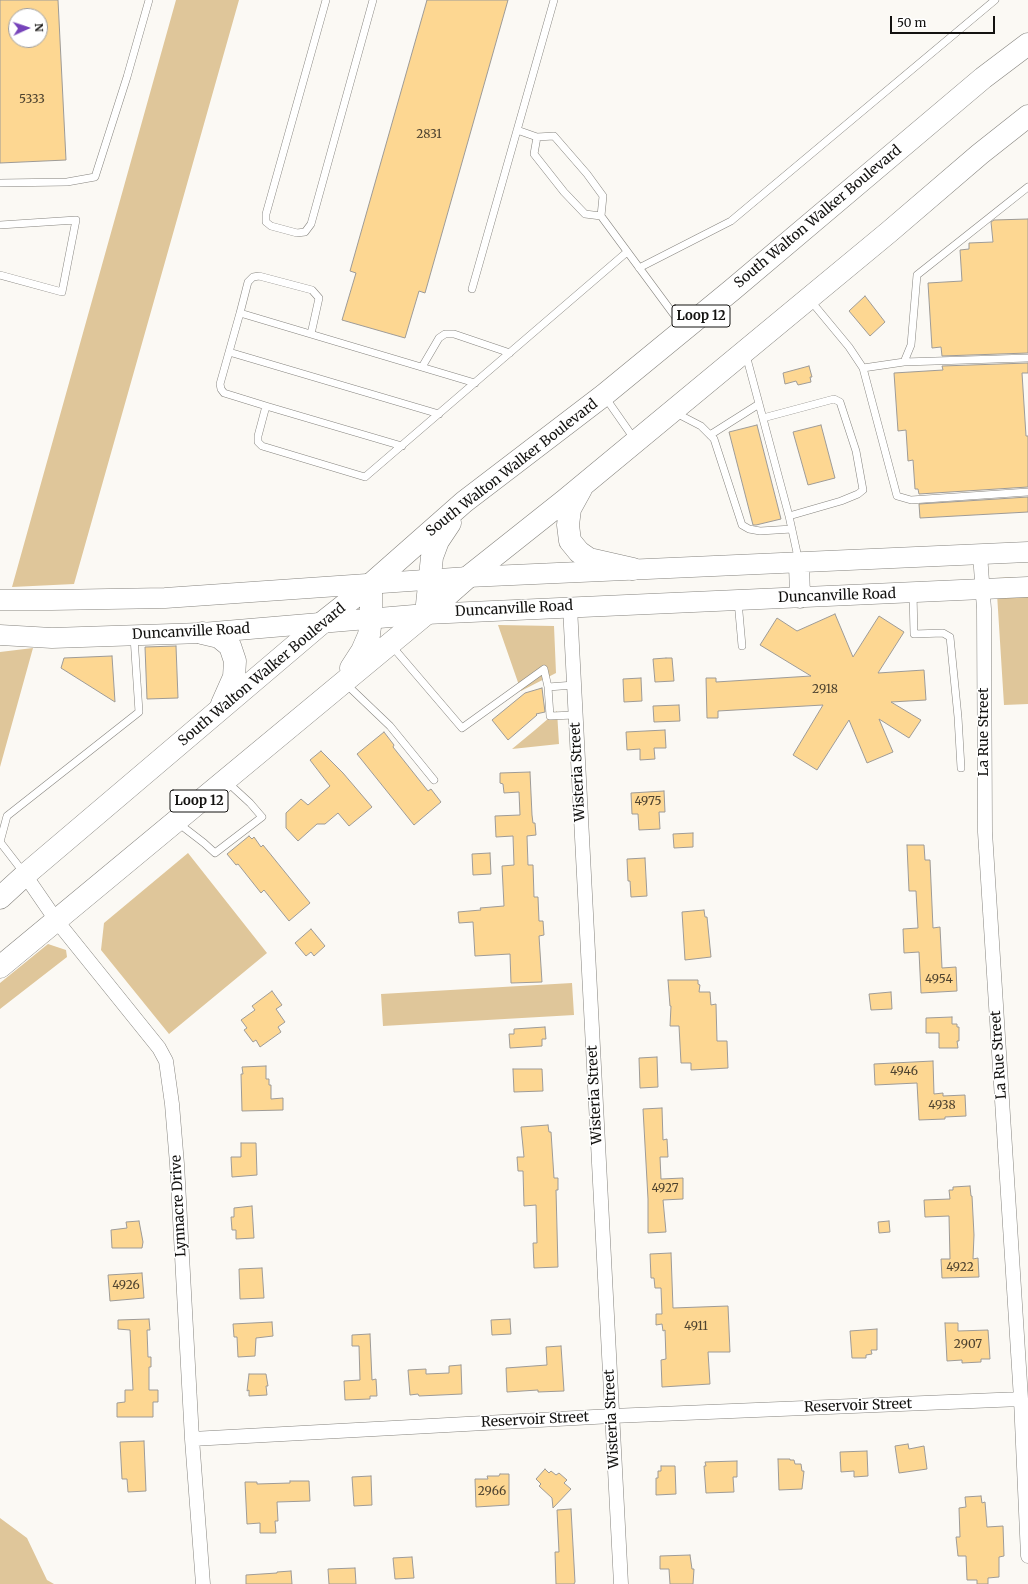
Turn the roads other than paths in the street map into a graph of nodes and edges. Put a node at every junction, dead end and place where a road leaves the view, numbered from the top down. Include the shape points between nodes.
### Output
1 (149, 0) edge
2 (326, 0) edge
3 (373, 0) edge
4 (554, 0) edge
5 (995, 0) edge
6 (1028, 44) edge
7 (1028, 116) edge
8 (517, 130) junction
9 (537, 136) junction
10 (0, 182) edge
11 (1028, 187) edge
12 (601, 216) junction
13 (0, 224) edge
14 (627, 252) junction
15 (639, 268) junction
16 (0, 274) edge
17 (472, 290) dead end
18 (809, 298) junction
19 (240, 313) junction
20 (685, 329) junction
21 (311, 334) junction
22 (745, 351) junction
23 (229, 352) junction
24 (510, 353) junction
25 (1028, 358) edge
26 (904, 362) junction
27 (422, 367) junction
28 (863, 368) junction
29 (475, 383) junction
30 (604, 395) junction
31 (759, 404) junction
32 (266, 406) junction
33 (672, 411) junction
34 (438, 414) junction
35 (763, 418) junction
36 (710, 435) junction
37 (636, 441) junction
38 (402, 446) junction
39 (582, 485) junction
40 (1028, 492) edge
41 (464, 502) junction
42 (789, 516) junction
43 (792, 529) junction
44 (1028, 552) edge
45 (980, 554) junction
46 (799, 563) junction
47 (633, 569) junction
48 (468, 576) junction
49 (428, 580) junction
50 (371, 584) junction
51 (1028, 587) edge
52 (982, 590) junction
53 (912, 593) junction
54 (800, 598) junction
55 (738, 599) junction
56 (0, 600) edge
57 (570, 607) junction
58 (426, 614) junction
59 (371, 618) junction
60 (323, 622) junction
61 (202, 633) junction
62 (0, 635) edge
63 (134, 635) junction
64 (390, 643) junction
65 (742, 646) dead end
66 (343, 681) junction
67 (574, 685) junction
68 (548, 687) junction
69 (218, 711) junction
70 (575, 715) junction
71 (961, 768) dead end
72 (225, 780) junction
73 (434, 780) dead end
74 (176, 821) junction
75 (25, 874) junction
76 (0, 898) edge
77 (56, 920) junction
78 (0, 967) edge
79 (1023, 1350) edge
80 (1021, 1399) junction
81 (612, 1416) junction
82 (192, 1439) junction
83 (1028, 1556) edge
84 (203, 1584) edge
85 (621, 1584) edge

1 - 10 lane via 95,176 67,182
2 - 3 lane via 266,214 266,222 271,226 297,234 304,232 311,224
4 - 8 lane
5 - 15 lane via 730,221
6 - 20 main road, South Walton Walker Boulevard / Loop 12 via 971,88
7 - 18 main road, Loop 12
8 - 9 lane
8 - 17 lane
9 - 12 lane via 534,154 564,192 585,214
9 - 12 lane via 554,136 587,174 603,196
11 - 26 lane via 917,275 911,345
12 - 14 lane
13 - 16 lane via 76,220 62,292
14 - 15 lane
14 - 24 lane
15 - 20 lane
18 - 22 main road, Loop 12
18 - 28 lane
19 - 21 lane
19 - 21 lane via 248,282 252,277 259,276 312,290 319,298
19 - 23 lane
20 - 30 main road, South Walton Walker Boulevard / Loop 12
21 - 27 lane
22 - 31 lane
22 - 33 main road, Loop 12
23 - 32 lane via 220,384 221,389 224,393
23 - 34 lane
24 - 27 lane via 454,334 445,334 439,338
24 - 29 lane
25 - 26 lane
26 - 28 lane
27 - 29 lane
28 - 40 lane via 897,496 911,500
29 - 34 lane
30 - 37 lane
30 - 41 main road, South Walton Walker Boulevard / Loop 12
31 - 35 lane
31 - 36 lane
32 - 38 lane
32 - 38 lane via 258,436 258,442 262,446 365,478
33 - 36 lane via 701,426
33 - 37 main road, Loop 12
34 - 38 lane
35 - 42 lane
35 - 42 lane via 834,399 840,402 856,451 863,490 841,501
36 - 43 lane via 714,439 742,525 760,531
37 - 39 main road, Loop 12
39 - 47 main road via 570,509 570,541 589,559
39 - 48 main road, Loop 12
41 - 49 main road via 438,541
41 - 50 main road, South Walton Walker Boulevard / Loop 12
42 - 43 lane
43 - 46 lane
44 - 45 main road
45 - 46 main road
45 - 52 street, La Rue Street
46 - 47 main road
46 - 54 main road
47 - 48 main road
48 - 49 main road
48 - 58 main road, Loop 12
49 - 50 main road
49 - 58 main road
50 - 56 main road via 165,598
50 - 59 main road
50 - 60 main road, South Walton Walker Boulevard / Loop 12
51 - 52 main road, Duncanville Road
52 - 53 main road, Duncanville Road
52 - 79 street, La Rue Street via 985,832
53 - 54 main road, Duncanville Road
53 - 71 lane via 914,634 943,633 950,637
54 - 55 main road, Duncanville Road
55 - 57 main road, Duncanville Road
55 - 65 lane
57 - 58 main road, Duncanville Road
57 - 67 street, Wisteria Street
58 - 59 main road, Duncanville Road
58 - 64 main road, Loop 12
59 - 60 main road, Duncanville Road
59 - 66 main road via 369,635 362,651
60 - 61 main road, Duncanville Road
60 - 69 main road, South Walton Walker Boulevard / Loop 12
61 - 63 main road, Duncanville Road
61 - 69 main road via 219,637 230,646 235,661 234,676
62 - 63 main road, Duncanville Road via 52,638
63 - 75 lane via 139,712 8,816 0,842
64 - 66 main road, Loop 12
64 - 68 lane via 462,728 544,669
66 - 72 main road, Loop 12
66 - 73 lane via 390,726
67 - 68 lane
67 - 70 street, Wisteria Street
68 - 70 lane via 550,716
69 - 75 main road, South Walton Walker Boulevard / Loop 12
70 - 81 street, Wisteria Street
72 - 74 main road, Loop 12
72 - 74 lane via 262,817 215,853
74 - 77 main road, Loop 12
75 - 76 main road, South Walton Walker Boulevard / Loop 12
75 - 77 street, Lynnacre Drive
77 - 78 main road, Loop 12
77 - 82 street, Lynnacre Drive via 166,1060 177,1164
79 - 80 street, La Rue Street
80 - 81 street, Reservoir Street
80 - 83 street, La Rue Street
81 - 82 street, Reservoir Street
81 - 85 street, Wisteria Street
82 - 84 street, Lynnacre Drive

